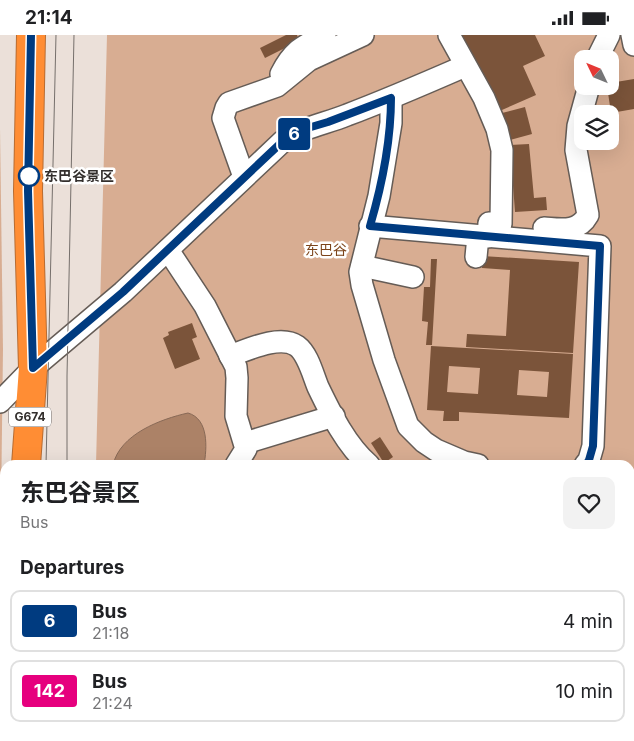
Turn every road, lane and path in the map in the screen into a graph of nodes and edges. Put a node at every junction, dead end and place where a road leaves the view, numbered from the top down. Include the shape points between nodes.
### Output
1 (31, 35) edge
2 (325, 35) edge
3 (363, 35) edge
4 (449, 35) edge
5 (608, 35) edge
6 (632, 35) edge
7 (634, 45) edge
8 (601, 50) edge
9 (465, 66) junction
10 (277, 86) junction
11 (587, 95) edge
12 (391, 98) junction
13 (244, 177) junction
14 (373, 221) junction
15 (486, 239) junction
16 (168, 250) junction
17 (610, 253) dead end
18 (362, 266) junction
19 (413, 277) dead end
20 (230, 356) junction
21 (33, 368) junction
22 (0, 402) edge
23 (334, 416) junction
24 (245, 443) junction
25 (26, 460) edge
26 (239, 460) edge
27 (364, 460) edge
28 (459, 460) edge
29 (589, 460) edge

1 - 21 highway, G674 via 28,191
2 - 10 street via 295,52
3 - 10 street via 308,60
4 - 9 street
5 - 8 street
6 - 7 street
9 - 12 street
9 - 15 street via 491,113 502,150
10 - 13 street via 229,103 224,113 224,122
11 - 15 street via 576,138 588,215 584,221 570,229
12 - 13 street via 296,132
12 - 14 street via 391,123
13 - 16 street
14 - 15 street
14 - 17 street
14 - 18 street
15 - 29 street via 600,246 593,446
16 - 20 street via 205,306
16 - 21 street
18 - 19 street
18 - 28 street via 362,285 408,426 424,443
20 - 23 street via 268,342 296,346
20 - 24 street via 236,367 236,416
21 - 22 street
21 - 25 highway, G674
23 - 24 street
23 - 27 street
24 - 26 street via 246,449

